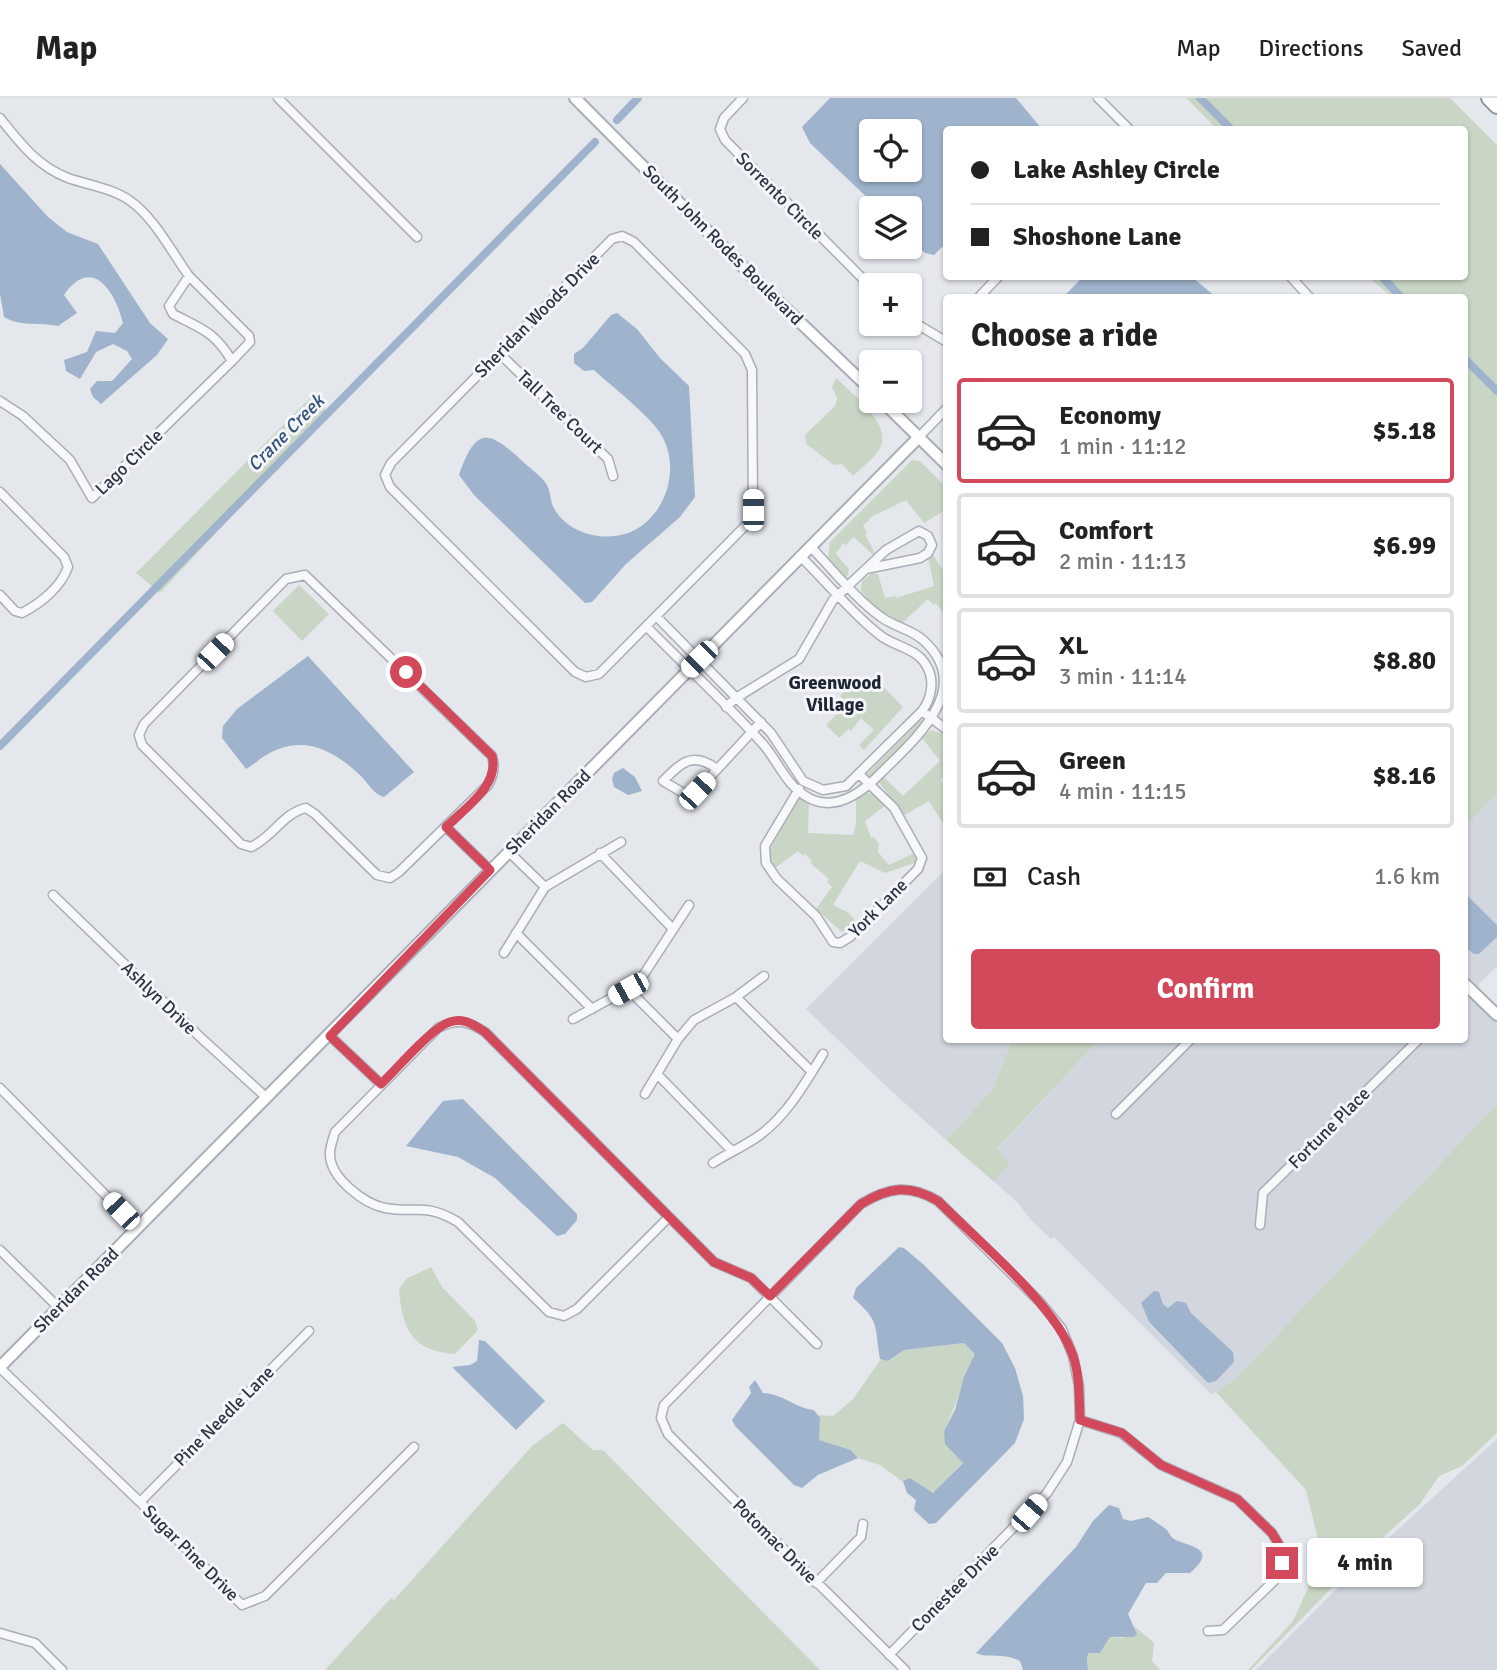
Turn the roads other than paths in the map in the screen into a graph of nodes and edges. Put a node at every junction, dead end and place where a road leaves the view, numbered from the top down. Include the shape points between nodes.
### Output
1 (278, 98) edge
2 (575, 98) edge
3 (743, 98) edge
4 (1098, 98) edge
5 (1489, 98) edge
6 (1497, 106) edge
7 (0, 118) edge
8 (1126, 126) edge
9 (416, 237) dead end
10 (859, 275) edge
11 (189, 276) junction
12 (995, 280) edge
13 (1294, 280) edge
14 (982, 294) edge
15 (1306, 294) edge
16 (922, 327) edge
17 (943, 340) edge
18 (499, 353) junction
19 (232, 361) junction
20 (859, 379) edge
21 (0, 401) edge
22 (943, 412) edge
23 (894, 413) edge
24 (919, 437) junction
25 (943, 460) edge
26 (612, 476) dead end
27 (0, 492) edge
28 (810, 546) junction
29 (800, 556) junction
30 (866, 569) junction
31 (849, 586) junction
32 (839, 594) junction
33 (0, 595) edge
34 (656, 616) junction
35 (646, 625) junction
36 (899, 627) junction
37 (894, 642) junction
38 (699, 659) junction
39 (943, 668) edge
40 (689, 669) junction
41 (943, 672) edge
42 (932, 677) junction
43 (943, 692) edge
44 (736, 698) junction
45 (726, 707) junction
46 (922, 711) junction
47 (932, 719) junction
48 (761, 723) junction
49 (943, 727) edge
50 (752, 733) junction
51 (717, 769) junction
52 (860, 775) junction
53 (803, 781) junction
54 (870, 785) junction
55 (797, 790) junction
56 (446, 827) junction
57 (621, 842) dead end
58 (509, 851) junction
59 (600, 853) junction
60 (490, 870) junction
61 (545, 887) junction
62 (53, 895) dead end
63 (689, 905) dead end
64 (672, 928) junction
65 (516, 933) junction
66 (504, 953) dead end
67 (764, 976) dead end
68 (628, 989) junction
69 (1468, 990) edge
70 (736, 997) junction
71 (592, 1009) junction
72 (1497, 1015) edge
73 (573, 1019) dead end
74 (330, 1036) junction
75 (678, 1039) junction
76 (1188, 1043) edge
77 (1415, 1043) edge
78 (823, 1054) dead end
79 (812, 1072) junction
80 (658, 1075) junction
81 (381, 1084) junction
82 (0, 1088) edge
83 (645, 1094) dead end
84 (267, 1098) junction
85 (1116, 1114) dead end
86 (732, 1151) junction
87 (713, 1163) dead end
88 (669, 1217) junction
89 (1260, 1225) dead end
90 (138, 1228) junction
91 (0, 1250) edge
92 (770, 1296) junction
93 (59, 1308) junction
94 (309, 1331) dead end
95 (817, 1344) dead end
96 (0, 1367) edge
97 (664, 1405) joint
98 (1080, 1420) junction
99 (414, 1447) dead end
100 (140, 1502) junction
101 (863, 1524) dead end
102 (816, 1583) junction
103 (1208, 1631) dead end
104 (0, 1633) edge
105 (889, 1655) junction
106 (62, 1670) edge
107 (905, 1670) edge

1 - 9 street
2 - 20 street, South John Rodes Boulevard
3 - 10 street, Sorrento Circle via 724,118 720,129 725,140
4 - 8 street
5 - 6 highway
7 - 11 street, Lago Circle via 31,156 48,168 128,200 144,214
11 - 19 street, Lago Circle via 249,336 250,342
11 - 19 street via 169,306 173,314 203,327
12 - 14 street
13 - 15 street
16 - 17 street
18 - 26 street, Tall Tree Court via 608,459
18 - 34 street, Sheridan Woods Drive via 612,239 622,236 634,242 745,354 752,370 753,510 749,522
18 - 35 street, Sheridan Woods Drive via 391,463 385,475 390,487 575,672 586,677 599,674
19 - 21 street, Lago Circle via 92,498 70,460
22 - 24 street
23 - 24 street
24 - 25 street
24 - 28 street, Sheridan Road
27 - 33 street via 64,557 68,567 64,577 22,613
28 - 29 street, Sheridan Road
28 - 31 street
29 - 32 street
29 - 38 street, Sheridan Road
30 - 30 street via 914,532 924,533 932,545 920,558
30 - 31 street
31 - 32 street
31 - 36 street via 878,615
32 - 37 street
32 - 44 street via 799,659
34 - 35 street, Sheridan Woods Drive
34 - 38 street
35 - 40 street
36 - 37 street
36 - 39 street via 921,638
37 - 42 street via 926,664
38 - 40 street, Sheridan Road
38 - 44 street
40 - 45 street
40 - 58 street, Sheridan Road
41 - 42 street
42 - 46 street via 929,702
43 - 47 street
44 - 45 street
44 - 48 street
45 - 50 street
46 - 47 street
46 - 52 street
47 - 49 street
47 - 54 street
48 - 50 street
48 - 53 street
50 - 51 street
50 - 55 street
51 - 51 street via 690,797 663,781 690,760 705,760
52 - 53 street via 846,786 823,790
52 - 54 street, York Lane
53 - 55 street, York Lane
54 - 55 street via 836,802 812,800
54 - 55 street, York Lane via 894,808 922,858 918,869 850,937 836,944 766,863 765,846
56 - 56 street via 488,785 494,775 492,756 305,575 286,579 144,724 139,735 142,745 241,844 251,847 293,811 306,808 377,875 390,877
56 - 60 street
57 - 59 street
58 - 60 street, Sheridan Road
58 - 61 street
59 - 61 street
59 - 64 street
60 - 74 street, Sheridan Road
61 - 65 street
62 - 84 street, Ashlyn Drive
63 - 64 street
64 - 68 street via 644,974
65 - 66 street
65 - 71 street
67 - 70 street
68 - 71 street
68 - 75 street
69 - 72 street
70 - 75 street via 694,1020
70 - 79 street
71 - 73 street
74 - 81 street
74 - 84 street, Sheridan Road
75 - 80 street
76 - 85 street
77 - 89 street, Fortune Place via 1263,1193
78 - 79 street
79 - 86 street via 775,1123
80 - 83 street
80 - 86 street
81 - 88 street via 438,1028 451,1021 469,1021
81 - 88 street via 335,1132 329,1154 335,1172 366,1201 386,1208 441,1212 458,1222 549,1312 564,1316 577,1310
82 - 90 street
84 - 90 street, Sheridan Road
86 - 87 street
88 - 92 street via 714,1262 751,1278
90 - 93 street, Sheridan Road
91 - 93 street
92 - 95 street
92 - 97 street, Conestee Drive
92 - 98 street, Conestee Drive via 861,1204 896,1189 923,1192 948,1210 1062,1329 1079,1386
93 - 96 street, Sheridan Road
94 - 100 street, Pine Needle Lane
96 - 100 street, Sugar Pine Drive
97 - 102 street, Potomac Drive via 661,1418 668,1434
98 - 103 street via 1122,1433 1161,1465 1237,1499 1272,1533 1281,1548 1282,1563 1275,1580 1223,1630
98 - 105 street, Conestee Drive via 1068,1462 1047,1493
99 - 100 street, Sugar Pine Drive via 265,1596 242,1605
101 - 102 street via 861,1537
102 - 105 street, Potomac Drive
104 - 106 street via 36,1643
105 - 107 street, Potomac Drive

